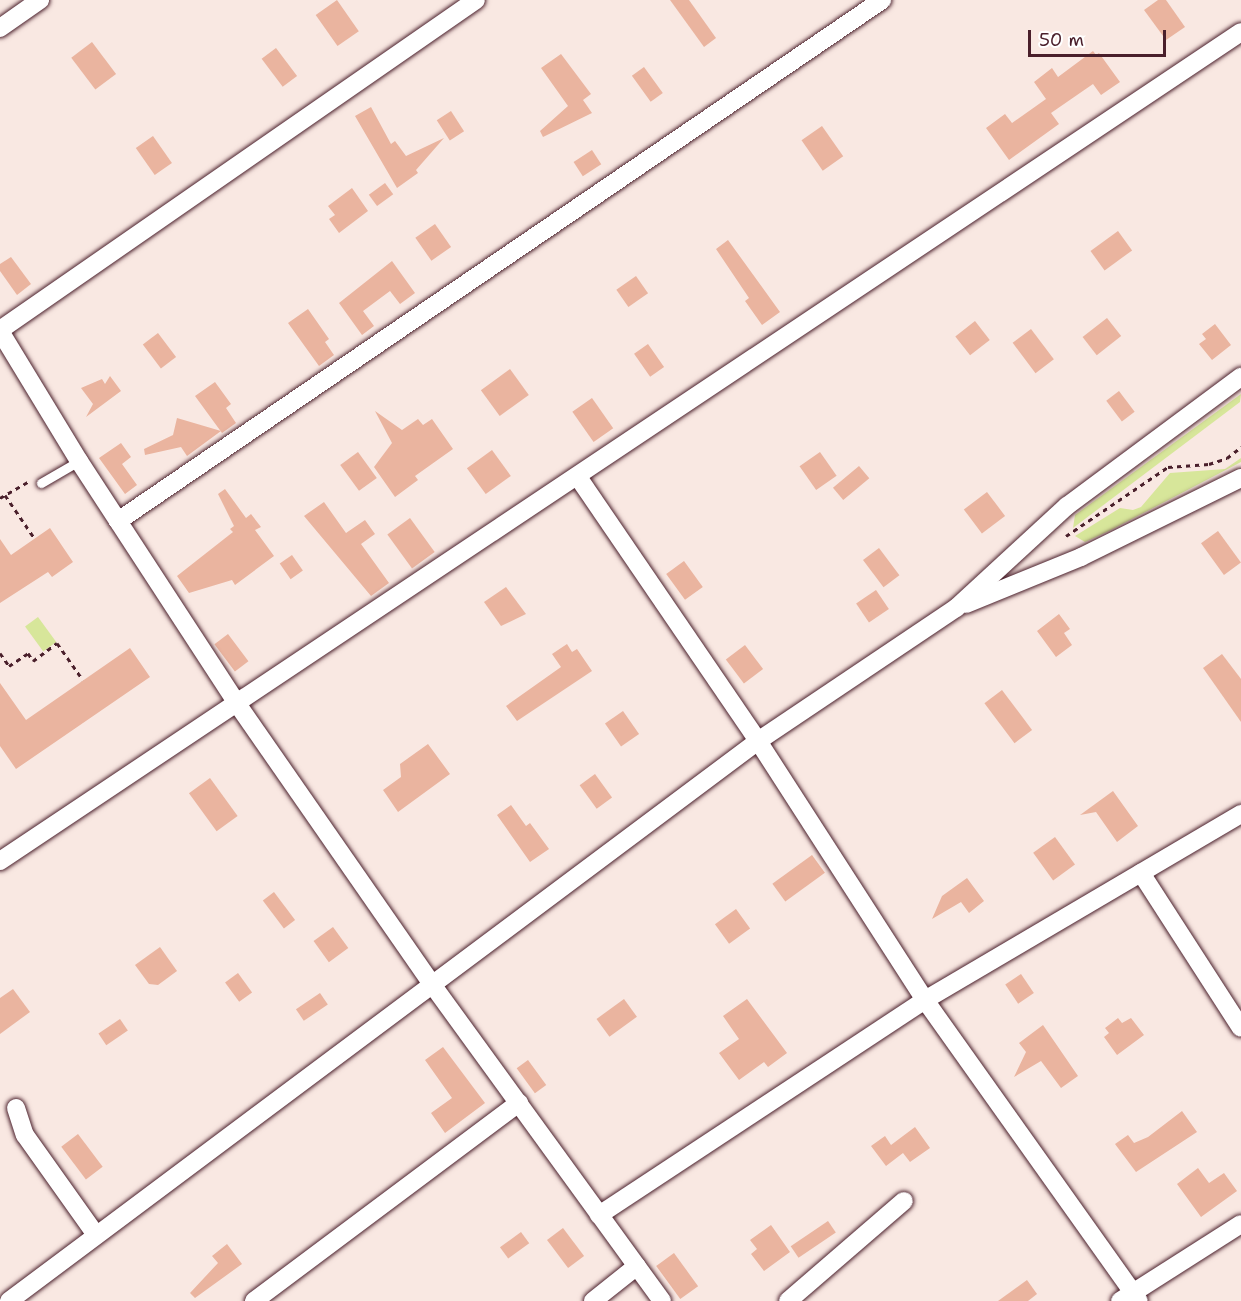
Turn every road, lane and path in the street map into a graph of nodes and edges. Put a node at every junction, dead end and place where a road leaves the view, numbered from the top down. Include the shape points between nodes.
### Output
1 (40, 0) edge
2 (476, 0) edge
3 (882, 0) edge
4 (0, 28) edge
5 (1241, 32) edge
6 (0, 331) edge
7 (1241, 377) edge
8 (1241, 447) edge
9 (79, 461) junction
10 (578, 477) junction
11 (1241, 478) edge
12 (41, 483) joint
13 (5, 495) junction
14 (0, 498) edge
15 (1054, 518) junction
16 (118, 521) junction
17 (1066, 536) junction
18 (35, 539) dead end
19 (1081, 557) junction
20 (956, 608) junction
21 (0, 653) edge
22 (83, 680) dead end
23 (238, 705) junction
24 (758, 741) junction
25 (1241, 814) edge
26 (0, 861) edge
27 (1141, 873) junction
28 (434, 987) junction
29 (925, 1000) junction
30 (1241, 1028) edge
31 (519, 1103) junction
32 (16, 1108) dead end
33 (904, 1201) dead end
34 (599, 1215) junction
35 (1241, 1224) edge
36 (96, 1235) junction
37 (637, 1266) junction
38 (1131, 1298) edge
39 (9, 1301) edge
40 (254, 1301) edge
41 (593, 1301) edge
42 (662, 1301) edge
43 (788, 1301) edge

1 - 4 street
2 - 6 street
3 - 16 street
5 - 10 street
6 - 9 street
7 - 15 street
8 - 17 path via 1227,458 1209,464 1168,467
9 - 12 lane
9 - 16 street
10 - 23 street
10 - 24 street
11 - 19 street
12 - 13 path via 36,485 32,479
13 - 14 path
13 - 18 path
15 - 17 path
15 - 20 street
16 - 23 street
17 - 19 path
19 - 20 street
20 - 24 street
21 - 22 path via 9,666 28,653 33,661 57,643
23 - 26 street
23 - 28 street
24 - 28 street
24 - 29 street
25 - 27 street
27 - 29 street
27 - 30 street
28 - 31 street
28 - 36 street
29 - 34 street
29 - 38 street
31 - 34 street
31 - 40 street
32 - 36 street via 25,1135
33 - 43 street
34 - 37 street
35 - 38 street
36 - 39 street
37 - 41 street
37 - 42 street

